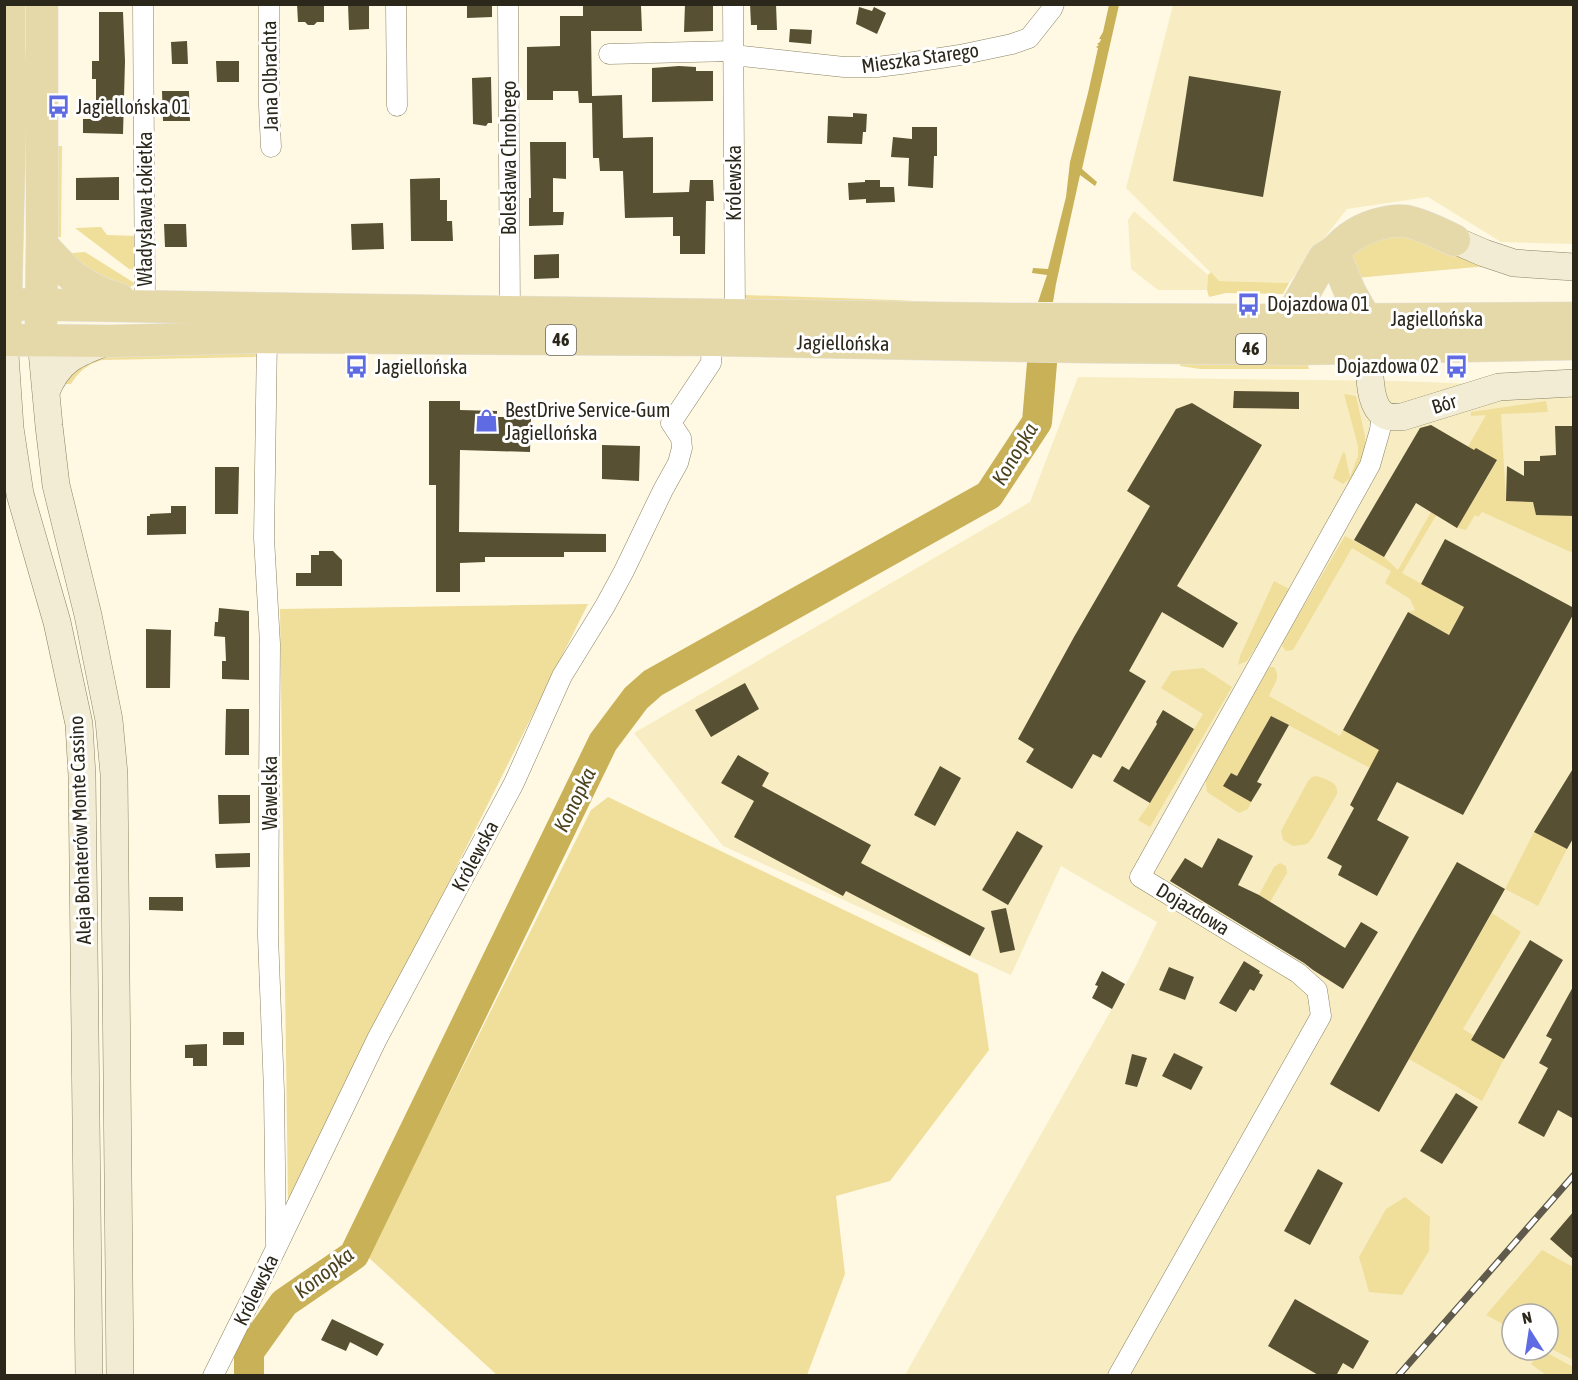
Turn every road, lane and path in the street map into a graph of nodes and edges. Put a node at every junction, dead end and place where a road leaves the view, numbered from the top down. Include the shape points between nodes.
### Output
1 (9, 4) edge
2 (42, 4) edge
3 (144, 4) edge
4 (269, 4) edge
5 (396, 4) edge
6 (508, 4) edge
7 (733, 4) edge
8 (1054, 4) edge
9 (733, 53) junction
10 (609, 54) dead end
11 (397, 106) dead end
12 (271, 147) dead end
13 (1454, 240) joint
14 (42, 245) junction
15 (1334, 253) junction
16 (1574, 267) edge
17 (5, 304) edge
18 (41, 305) junction
19 (145, 306) junction
20 (510, 311) junction
21 (735, 315) junction
22 (1574, 318) edge
23 (1289, 320) junction
24 (1010, 332) junction
25 (1083, 333) junction
26 (1368, 334) junction
27 (267, 337) junction
28 (5, 340) edge
29 (40, 340) junction
30 (112, 340) junction
31 (712, 340) junction
32 (1574, 344) edge
33 (1574, 383) edge
34 (7, 389) edge
35 (46, 392) junction
36 (1382, 414) junction
37 (276, 1249) junction
38 (89, 1376) edge
39 (120, 1376) edge
40 (213, 1376) edge
41 (1118, 1376) edge

1 - 17 main road, Aleja Bohaterów Monte Cassino via 11,82
2 - 14 main road, Aleja Bohaterów Monte Cassino
3 - 19 street, Władysława Łokietka
4 - 12 street, Jana Olbrachta
5 - 11 street
6 - 20 street, Bolesława Chrobrego
7 - 9 street, Królewska
8 - 9 street, Mieszka Starego via 1029,38 960,55 854,67
9 - 10 street
9 - 21 street, Królewska
13 - 15 main road via 1405,221 1386,222 1363,228
13 - 16 main road via 1514,263
14 - 18 main road, Aleja Bohaterów Monte Cassino
14 - 19 main road via 85,286
15 - 23 main road via 1324,258
15 - 26 main road
17 - 18 main road, Jagiellońska
17 - 28 main road, Aleja Bohaterów Monte Cassino
18 - 19 main road, Jagiellońska / 46
18 - 29 main road, Aleja Bohaterów Monte Cassino
19 - 20 main road, Jagiellońska / 46
20 - 21 main road, Jagiellońska / 46
21 - 24 main road, Jagiellońska / 46
22 - 26 main road, Jagiellońska / 46
23 - 25 main road, Jagiellońska / 46
23 - 26 main road, Jagiellońska / 46
24 - 25 main road, Jagiellońska / 46
24 - 31 main road, Jagiellońska / 46
25 - 26 main road, Jagiellońska / 46 via 1299,349
26 - 32 main road, Jagiellońska / 46
26 - 36 main road via 1370,382 1373,399
27 - 30 main road, Jagiellońska / 46
27 - 31 main road, Jagiellońska / 46
27 - 37 street, Wawelska via 264,538 270,644 268,936
28 - 29 main road, Jagiellońska / 46
28 - 34 main road, Aleja Bohaterów Monte Cassino
29 - 30 main road, Jagiellońska / 46
29 - 35 main road, Aleja Bohaterów Monte Cassino
30 - 35 main road via 67,360
31 - 37 street, Królewska via 711,363 671,423 681,438 678,463 624,571 562,676 514,783 377,1039
33 - 36 main road, Bór via 1499,387 1402,417
34 - 38 main road, Aleja Bohaterów Monte Cassino via 20,494 57,622 79,724
35 - 39 main road, Aleja Bohaterów Monte Cassino via 57,485 105,697 114,774
36 - 41 street, Dojazdowa via 1370,465 1140,877 1298,973 1317,990 1321,1016
37 - 40 street, Królewska

